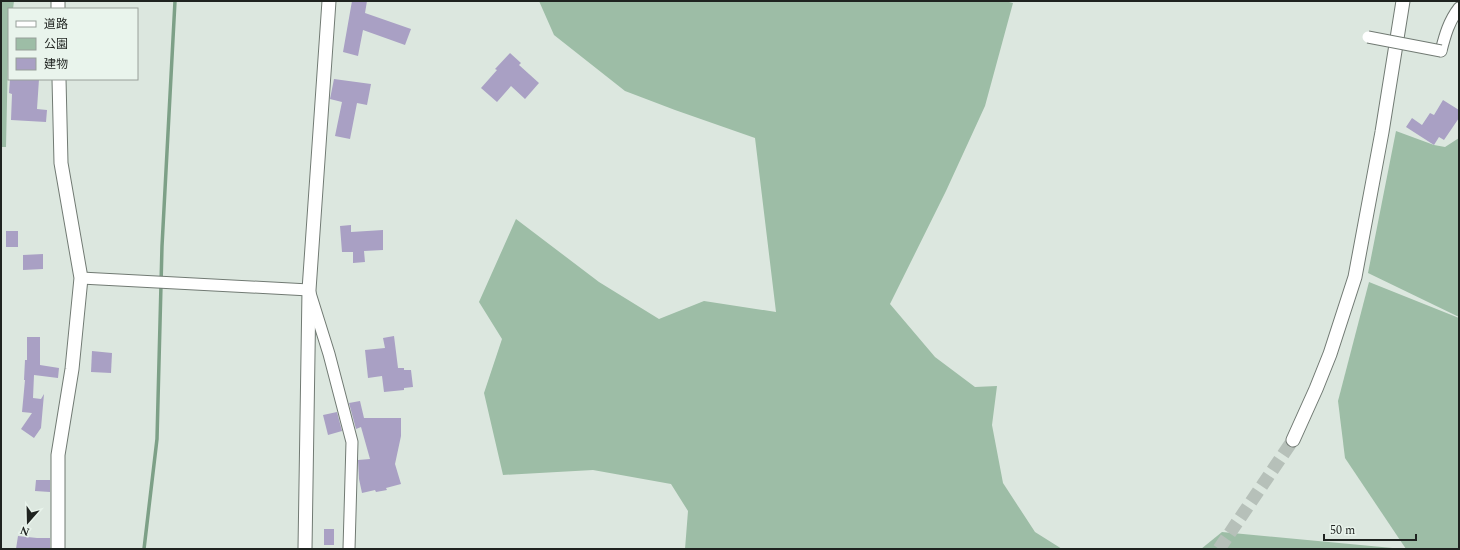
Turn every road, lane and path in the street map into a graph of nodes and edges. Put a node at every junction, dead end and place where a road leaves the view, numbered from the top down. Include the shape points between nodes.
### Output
1 (329, 1) edge
2 (1403, 1) edge
3 (1459, 8) edge
4 (1368, 37) dead end
5 (59, 80) edge
6 (81, 278) junction
7 (309, 290) junction
8 (1293, 440) tunnel mouth
9 (58, 549) edge
10 (305, 549) edge
11 (349, 549) edge

1 - 7 street
2 - 8 street via 1355,277 1330,354
3 - 4 street, bridge via 1452,17 1441,51
5 - 6 street via 61,163
6 - 7 street
6 - 9 street via 72,370 58,455
7 - 10 street
7 - 11 street via 352,442

